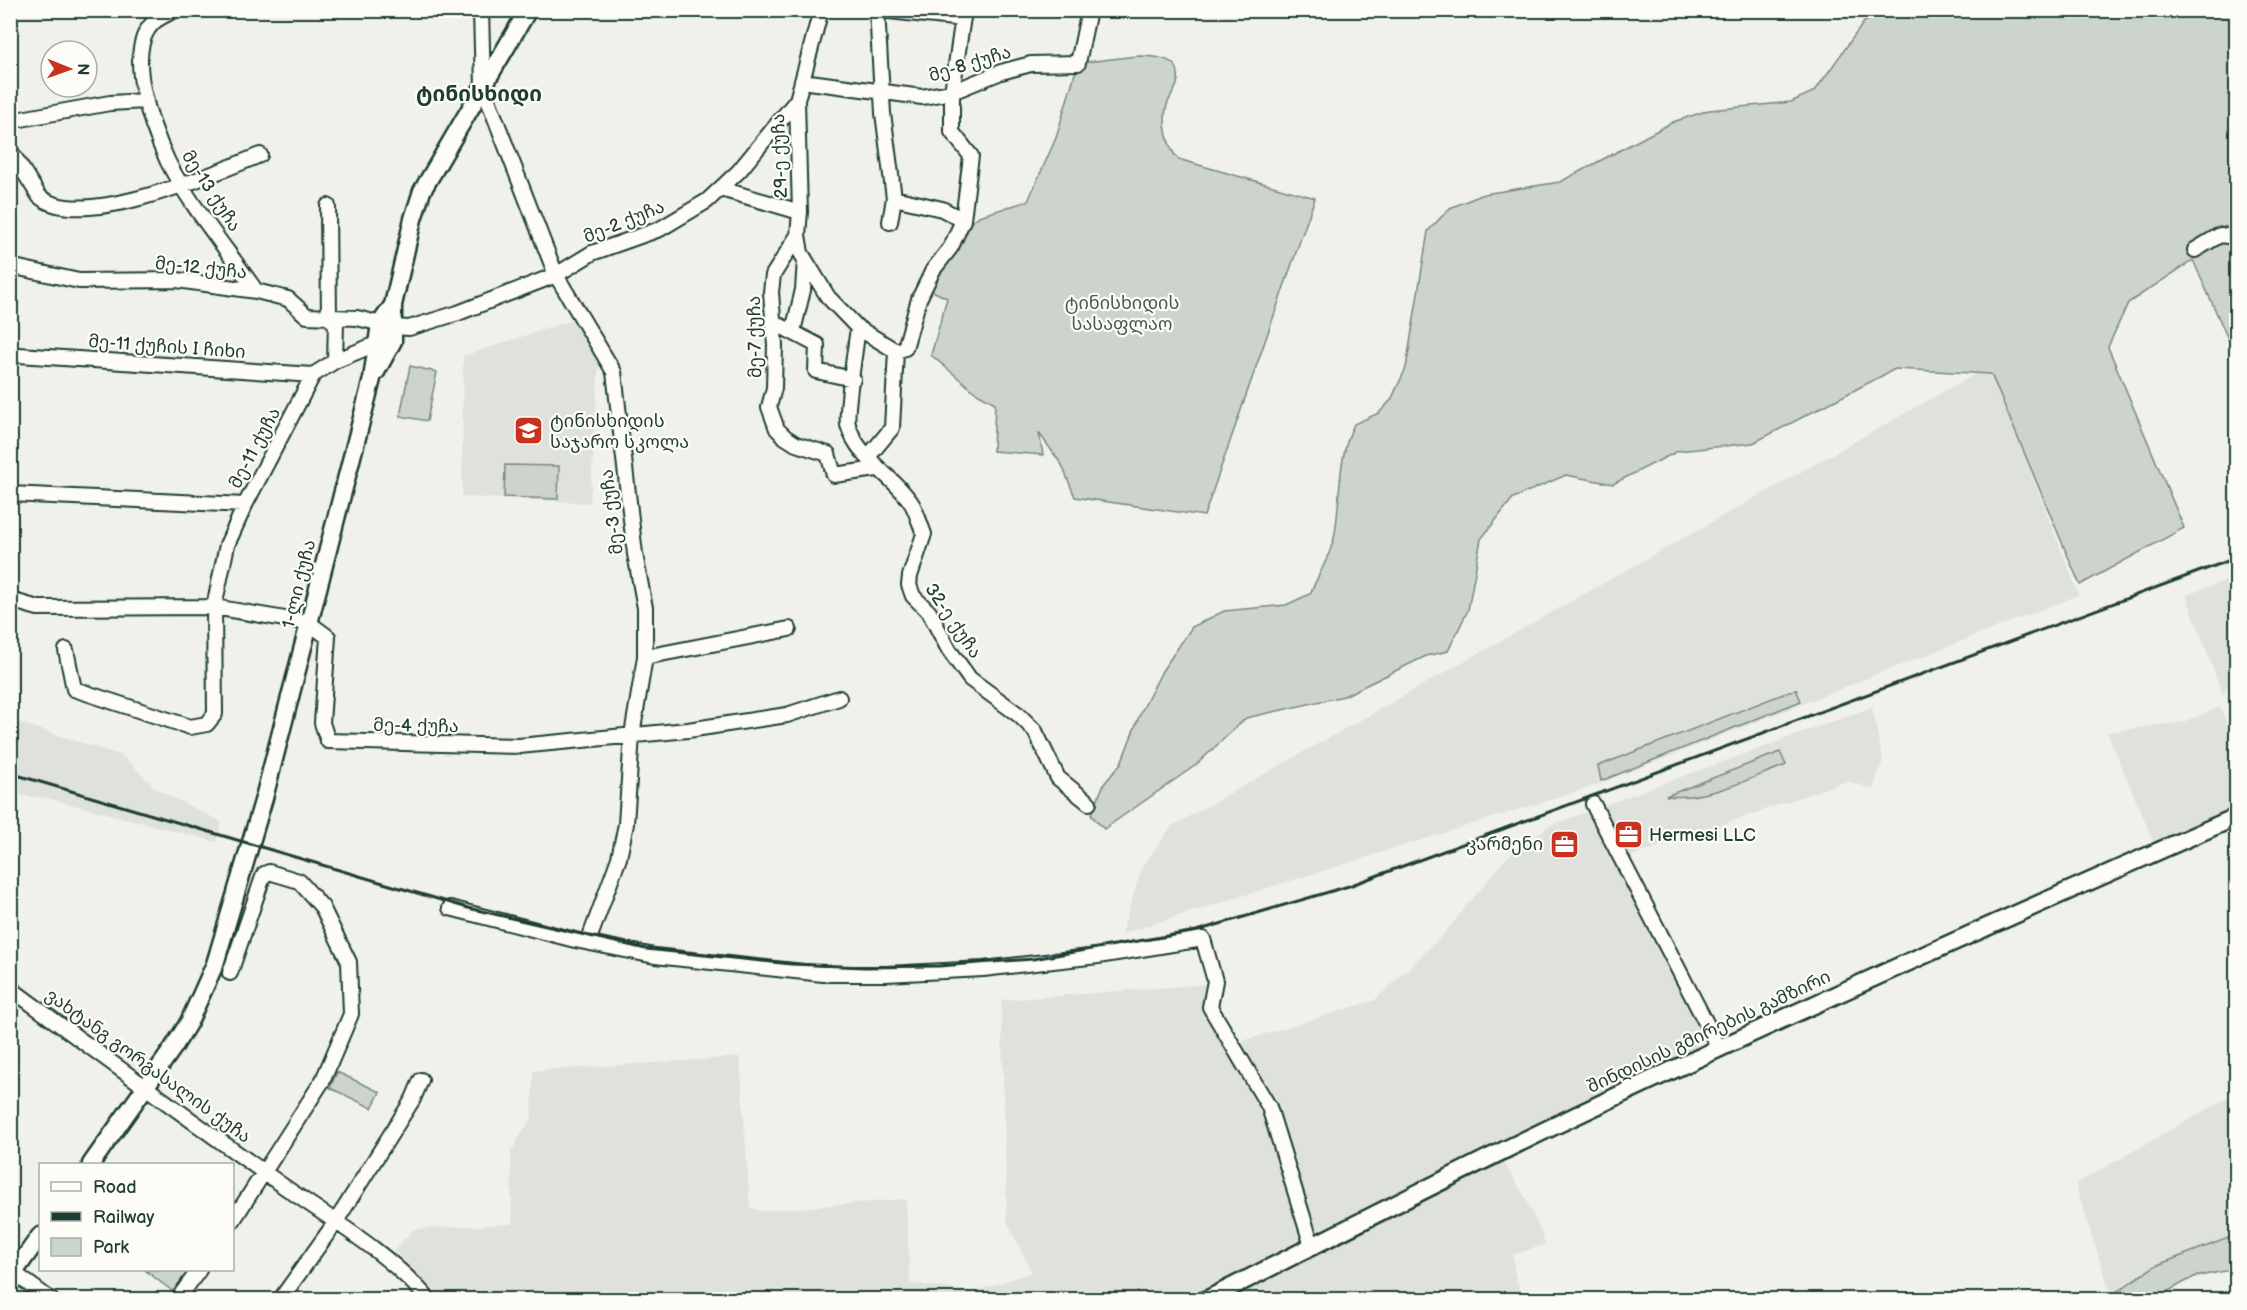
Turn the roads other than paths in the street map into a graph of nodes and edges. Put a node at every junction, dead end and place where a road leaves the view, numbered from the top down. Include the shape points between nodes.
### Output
1 (174, 10) edge
2 (482, 10) edge
3 (528, 10) edge
4 (821, 10) edge
5 (879, 10) edge
6 (1089, 10) edge
7 (963, 15) edge
8 (802, 81) junction
9 (483, 87) junction
10 (884, 92) junction
11 (952, 92) junction
12 (146, 100) junction
13 (796, 100) junction
14 (10, 121) edge
15 (10, 150) edge
16 (260, 155) dead end
17 (184, 187) junction
18 (721, 189) junction
19 (894, 198) junction
20 (328, 206) dead end
21 (800, 212) junction
22 (963, 220) junction
23 (890, 222) dead end
24 (798, 235) junction
25 (2236, 237) edge
26 (2195, 250) dead end
27 (806, 259) junction
28 (10, 266) edge
29 (556, 275) junction
30 (256, 291) junction
31 (329, 318) junction
32 (773, 322) junction
33 (858, 328) junction
34 (793, 331) junction
35 (390, 335) junction
36 (896, 351) junction
37 (19, 355) dead end
38 (335, 361) junction
39 (313, 375) junction
40 (853, 379) junction
41 (868, 457) junction
42 (877, 469) junction
43 (10, 494) edge
44 (245, 505) junction
45 (10, 600) edge
46 (214, 607) junction
47 (309, 623) junction
48 (789, 629) dead end
49 (66, 650) dead end
50 (645, 657) junction
51 (839, 698) dead end
52 (632, 735) junction
53 (1089, 803) dead end
54 (1593, 804) dead end
55 (2236, 817) edge
56 (450, 908) dead end
57 (588, 942) junction
58 (230, 973) dead end
59 (12, 992) edge
60 (1719, 1048) junction
61 (421, 1080) dead end
62 (146, 1087) junction
63 (92, 1163) edge
64 (264, 1173) junction
65 (234, 1219) edge
66 (335, 1223) junction
67 (39, 1237) edge
68 (1312, 1246) junction
69 (198, 1271) edge
70 (12, 1274) edge
71 (51, 1299) edge
72 (177, 1299) edge
73 (280, 1299) edge
74 (429, 1299) edge
75 (1206, 1299) edge

1 - 12 street, მე-13 ქუჩა via 154,22 141,46
2 - 9 street
3 - 9 main road, 1-ლი ქუჩა
4 - 8 street, მე-2 ქუჩა
5 - 7 street
5 - 10 street
6 - 11 street, მე-8 ქუჩა via 1078,63 1031,64
7 - 11 street
8 - 10 street, მე-8 ქუჩა
8 - 13 street, მე-2 ქუჩა
9 - 29 street, მე-3 ქუჩა
9 - 35 main road, 1-ლი ქუჩა via 422,191 412,219
10 - 11 street, მე-8 ქუჩა via 922,97
10 - 19 street
11 - 22 street via 952,132 971,156
12 - 14 street
12 - 17 street, მე-13 ქუჩა via 168,161
13 - 18 street, მე-2 ქუჩა
13 - 21 street, 29-ე ქუჩა
15 - 17 street via 39,196 55,204 102,206
16 - 17 street
17 - 30 street, მე-13 ქუჩა
18 - 21 street
18 - 29 street, მე-2 ქუჩა via 660,229 592,253
19 - 22 street via 942,209
19 - 23 street
20 - 31 street
21 - 24 street, 29-ე ქუჩა
22 - 36 street via 951,247 924,287 905,348
24 - 27 street
24 - 32 street, მე-7 ქუჩა via 773,275
25 - 26 street via 2220,235
27 - 33 street via 828,297
27 - 34 street
28 - 30 street, მე-12 ქუჩა via 80,281 177,280
29 - 35 street, მე-2 ქუჩა
29 - 50 street, მე-3 ქუჩა via 614,372 645,608
30 - 31 street, მე-12 ქუჩა via 288,299 307,316
31 - 35 street, მე-12 ქუჩა via 357,318
31 - 38 street via 336,322
32 - 34 street
32 - 42 street, მე-7 ქუჩა via 774,388 769,407 777,429 796,444 828,453 834,475
33 - 36 street
33 - 40 street, 32-ე ქუჩა
34 - 40 street via 817,345 816,370
35 - 38 street, მე-11 ქუჩა
35 - 47 main road, 1-ლი ქუჩა via 372,379
36 - 41 street via 892,428
37 - 39 street, მე-11 ქუჩის I ჩიხი
38 - 39 street, მე-11 ქუჩა
39 - 44 street, მე-11 ქუჩა
40 - 41 street, 32-ე ქუჩა via 848,423
41 - 42 street, 32-ე ქუჩა
42 - 53 street, 32-ე ქუჩა via 912,504 924,534 910,576 913,596 929,612 970,679 1035,731 1058,778
43 - 44 street
44 - 46 street, მე-11 ქუჩა via 227,545
45 - 46 street via 38,608
46 - 47 street
46 - 49 street, მე-11 ქუჩა via 215,714 207,723 190,728 74,689
47 - 52 street, მე-4 ქუჩა via 328,637 322,723 328,741 519,746
47 - 62 main road, 1-ლი ქუჩა via 249,853 215,964 189,1022
48 - 50 street
50 - 52 street, მე-3 ქუჩა
51 - 52 street via 787,715
52 - 57 street, მე-3 ქუჩა via 626,824 619,858
54 - 60 street
55 - 60 main road, შინდისის გმირების გამზირი
56 - 57 street
57 - 68 street via 655,956 741,966 824,974 886,974 983,969 1203,939 1215,981 1210,1007 1269,1107
58 - 64 street via 264,874 269,872 299,881 322,907 349,962 350,1017 323,1080
59 - 62 street, ვახტანგ გორგასალის ქუჩა
60 - 68 main road, შინდისის გმირების გამზირი
61 - 66 street
62 - 63 main road, 1-ლი ქუჩა
62 - 64 street, ვახტანგ გორგასალის ქუჩა
64 - 65 street
64 - 66 street, ვახტანგ გორგასალის ქუჩა
66 - 73 street
66 - 74 street, ვახტანგ გორგასალის ქუჩა via 378,1252
67 - 70 main road
68 - 75 main road, შინდისის გმირების გამზირი
69 - 72 street
70 - 71 street

